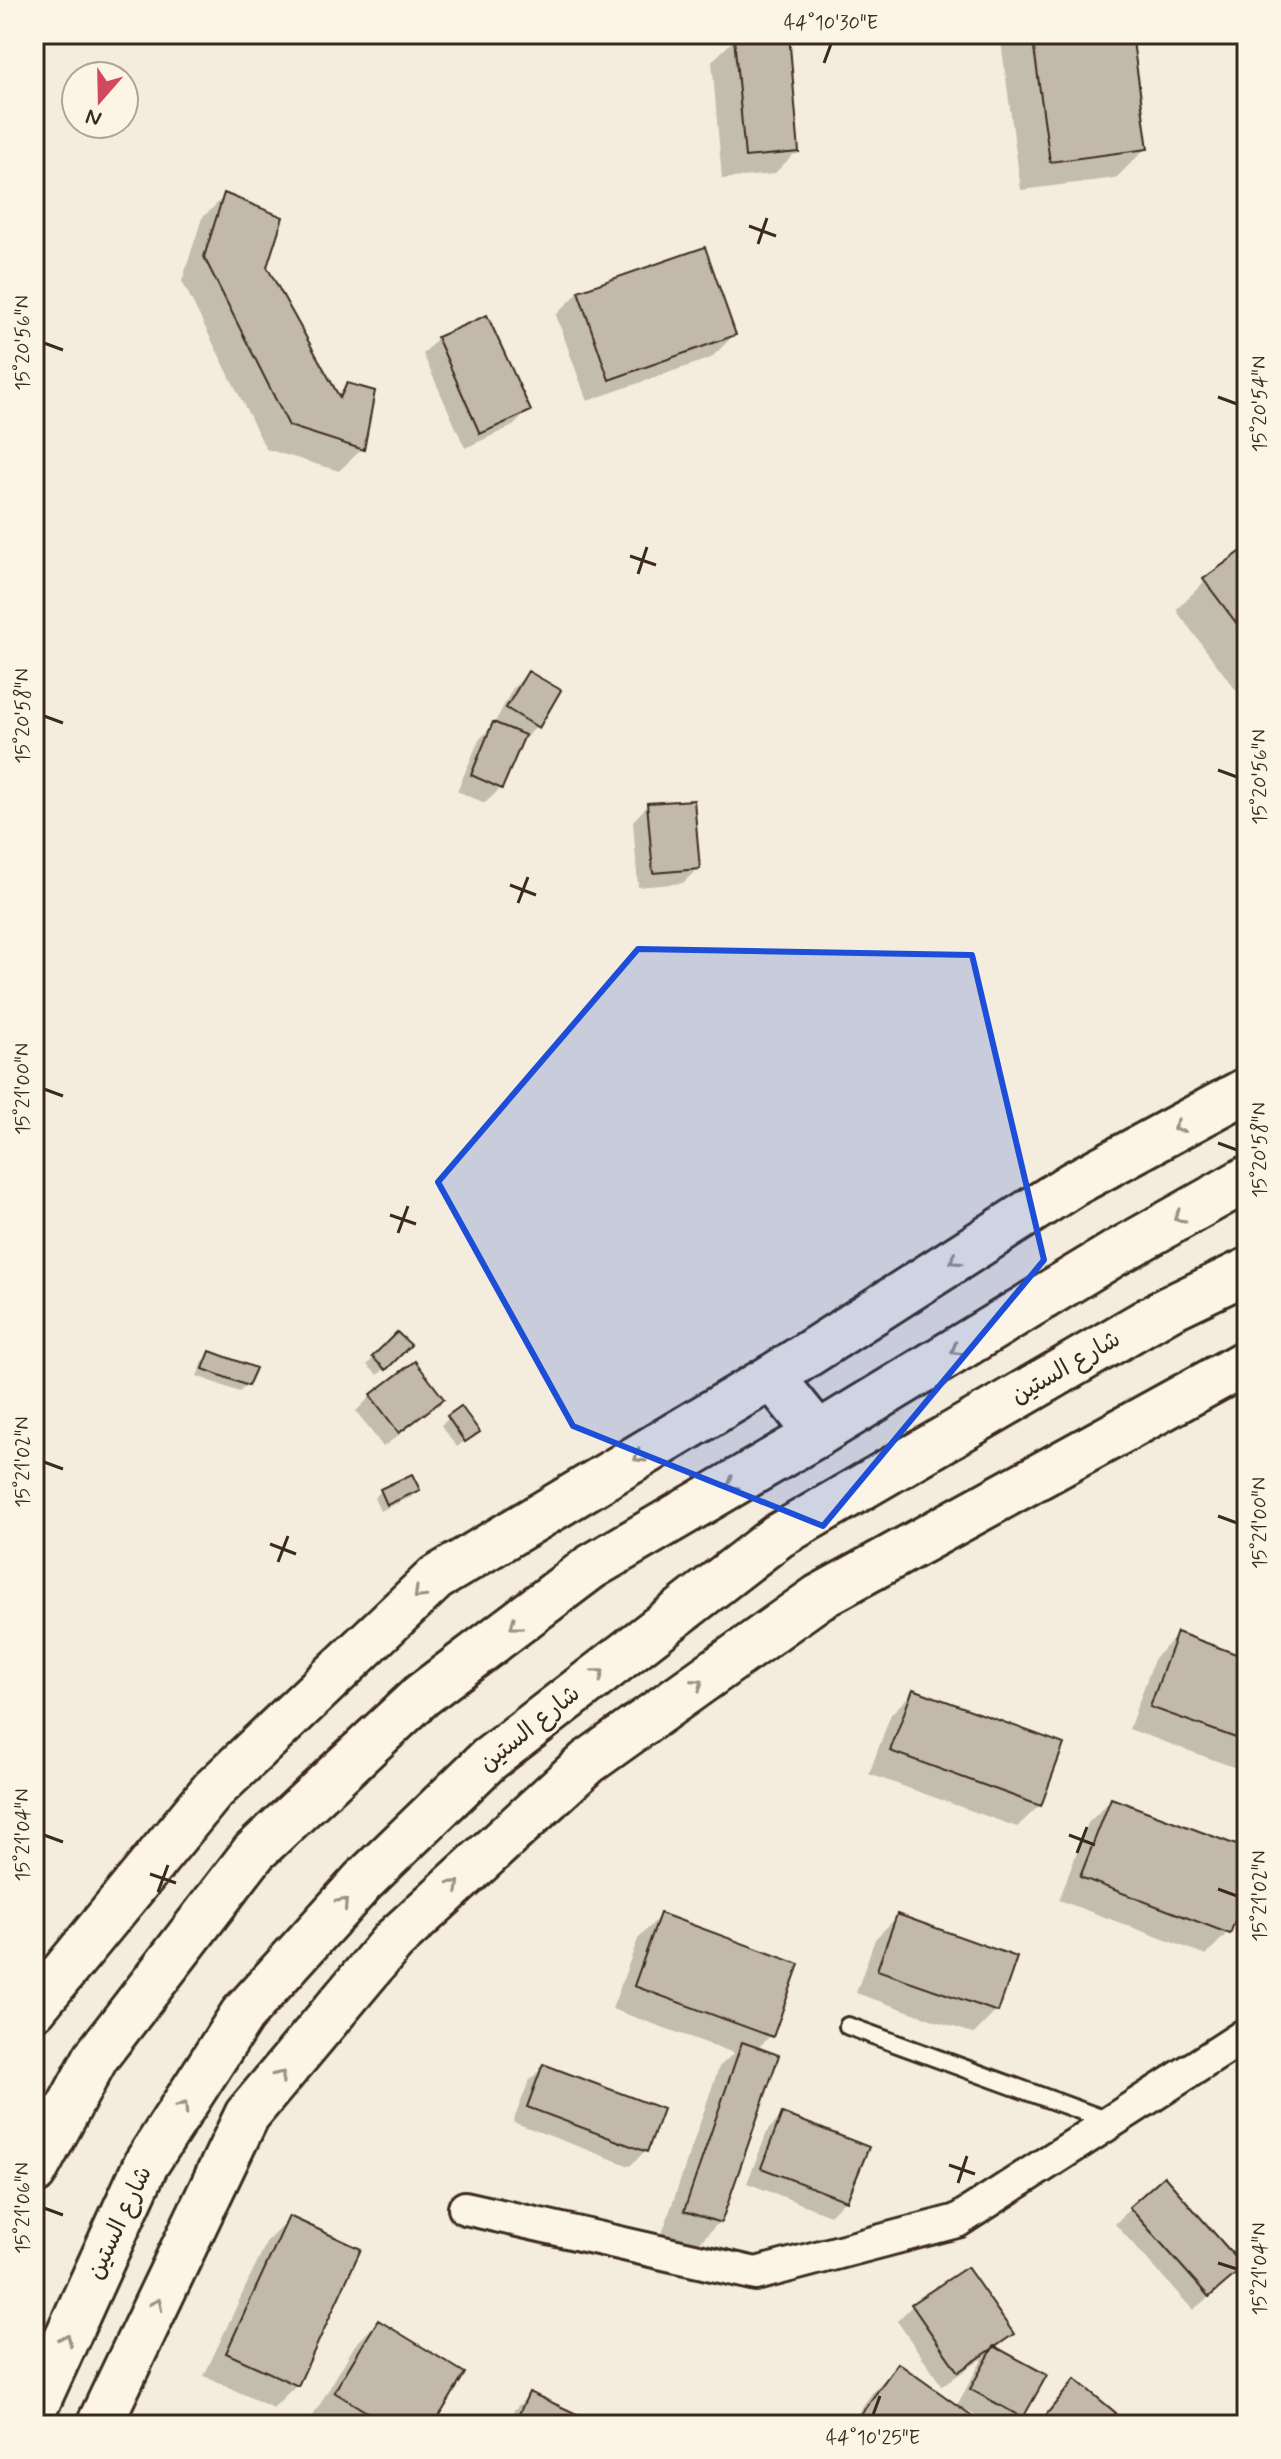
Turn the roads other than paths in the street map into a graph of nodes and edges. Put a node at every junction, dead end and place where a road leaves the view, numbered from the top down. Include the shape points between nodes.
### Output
1 (1247, 1090) edge
2 (1247, 1179) edge
3 (1247, 1271) edge
4 (1247, 1362) edge
5 (772, 1377) junction
6 (818, 1434) junction
7 (34, 2008) edge
8 (848, 2026) dead end
9 (1247, 2034) edge
10 (1111, 2122) junction
11 (34, 2172) edge
12 (465, 2208) dead end
13 (34, 2410) edge
14 (99, 2425) edge

1 -> 5 main road via 1073,1184
2 -> 6 main road
13 -> 3 main road, شارع الستين via 146,2164 242,2015 363,1881 488,1760 778,1536 1168,1309
14 -> 4 main road via 247,2115 393,1941 588,1762 819,1597
5 - 6 main road
5 -> 7 main road via 436,1578 213,1790
6 -> 11 main road via 591,1567 422,1695 254,1852 96,2057
8 - 10 lane
9 - 10 street
10 - 12 street via 957,2221 756,2274

